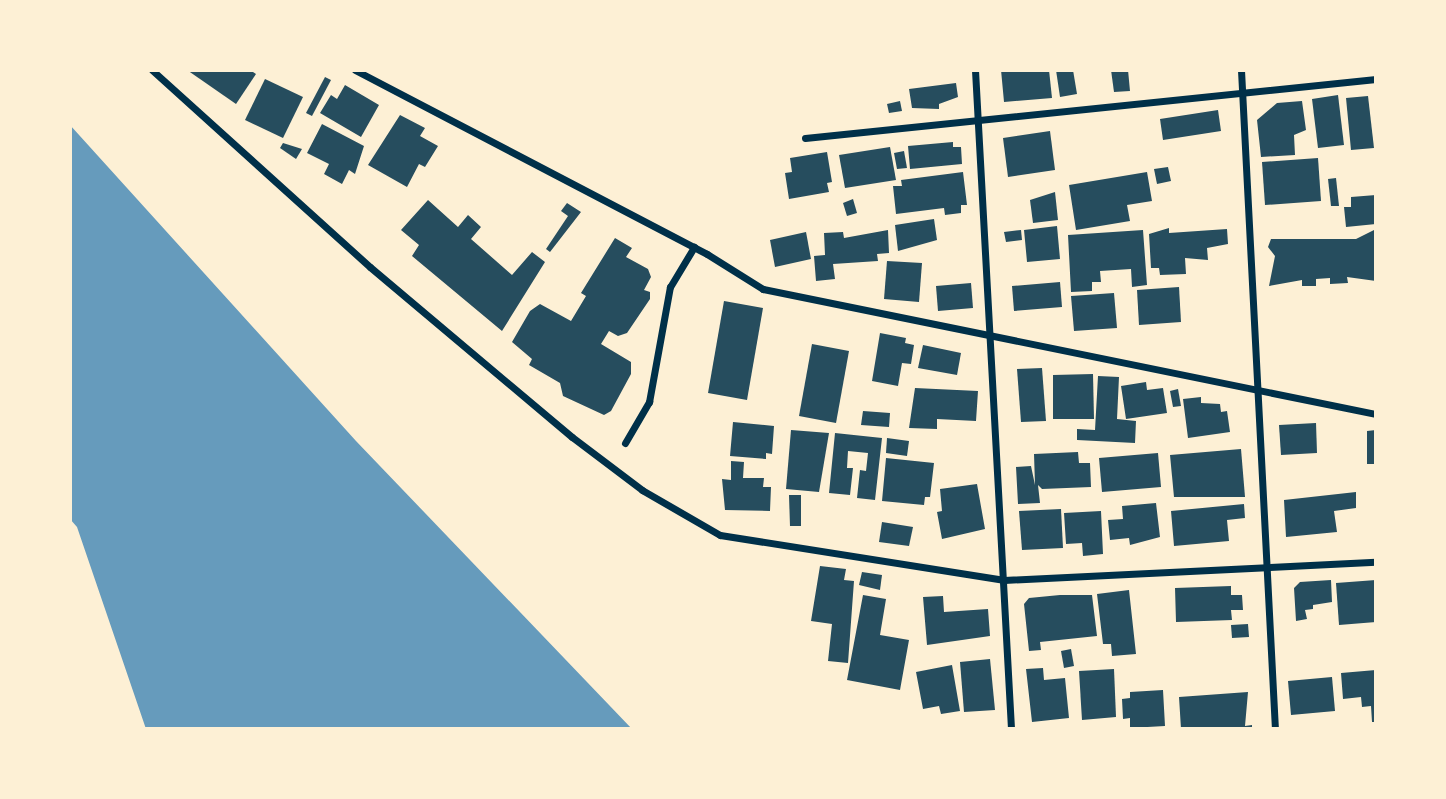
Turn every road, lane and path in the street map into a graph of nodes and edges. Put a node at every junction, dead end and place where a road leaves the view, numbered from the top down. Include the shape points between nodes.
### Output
1 (152, 70) edge
2 (355, 70) edge
3 (975, 70) edge
4 (1241, 70) edge
5 (1376, 79) edge
6 (1242, 93) junction
7 (978, 121) junction
8 (805, 138) dead end
9 (694, 247) junction
10 (992, 339) junction
11 (1259, 390) junction
12 (1376, 414) edge
13 (625, 443) dead end
14 (1376, 562) edge
15 (1268, 568) junction
16 (1004, 580) junction
17 (1011, 729) edge
18 (1275, 729) edge

1 - 16 street via 370,267 642,490 720,535
2 - 9 street
3 - 7 street
4 - 6 street
5 - 6 street
6 - 7 street
6 - 11 street
7 - 8 street
7 - 10 street
9 - 10 street via 763,289
9 - 13 street via 670,287 649,402
10 - 11 street
10 - 16 street
11 - 12 street
11 - 15 street
14 - 15 street
15 - 16 street
15 - 18 street
16 - 17 street

